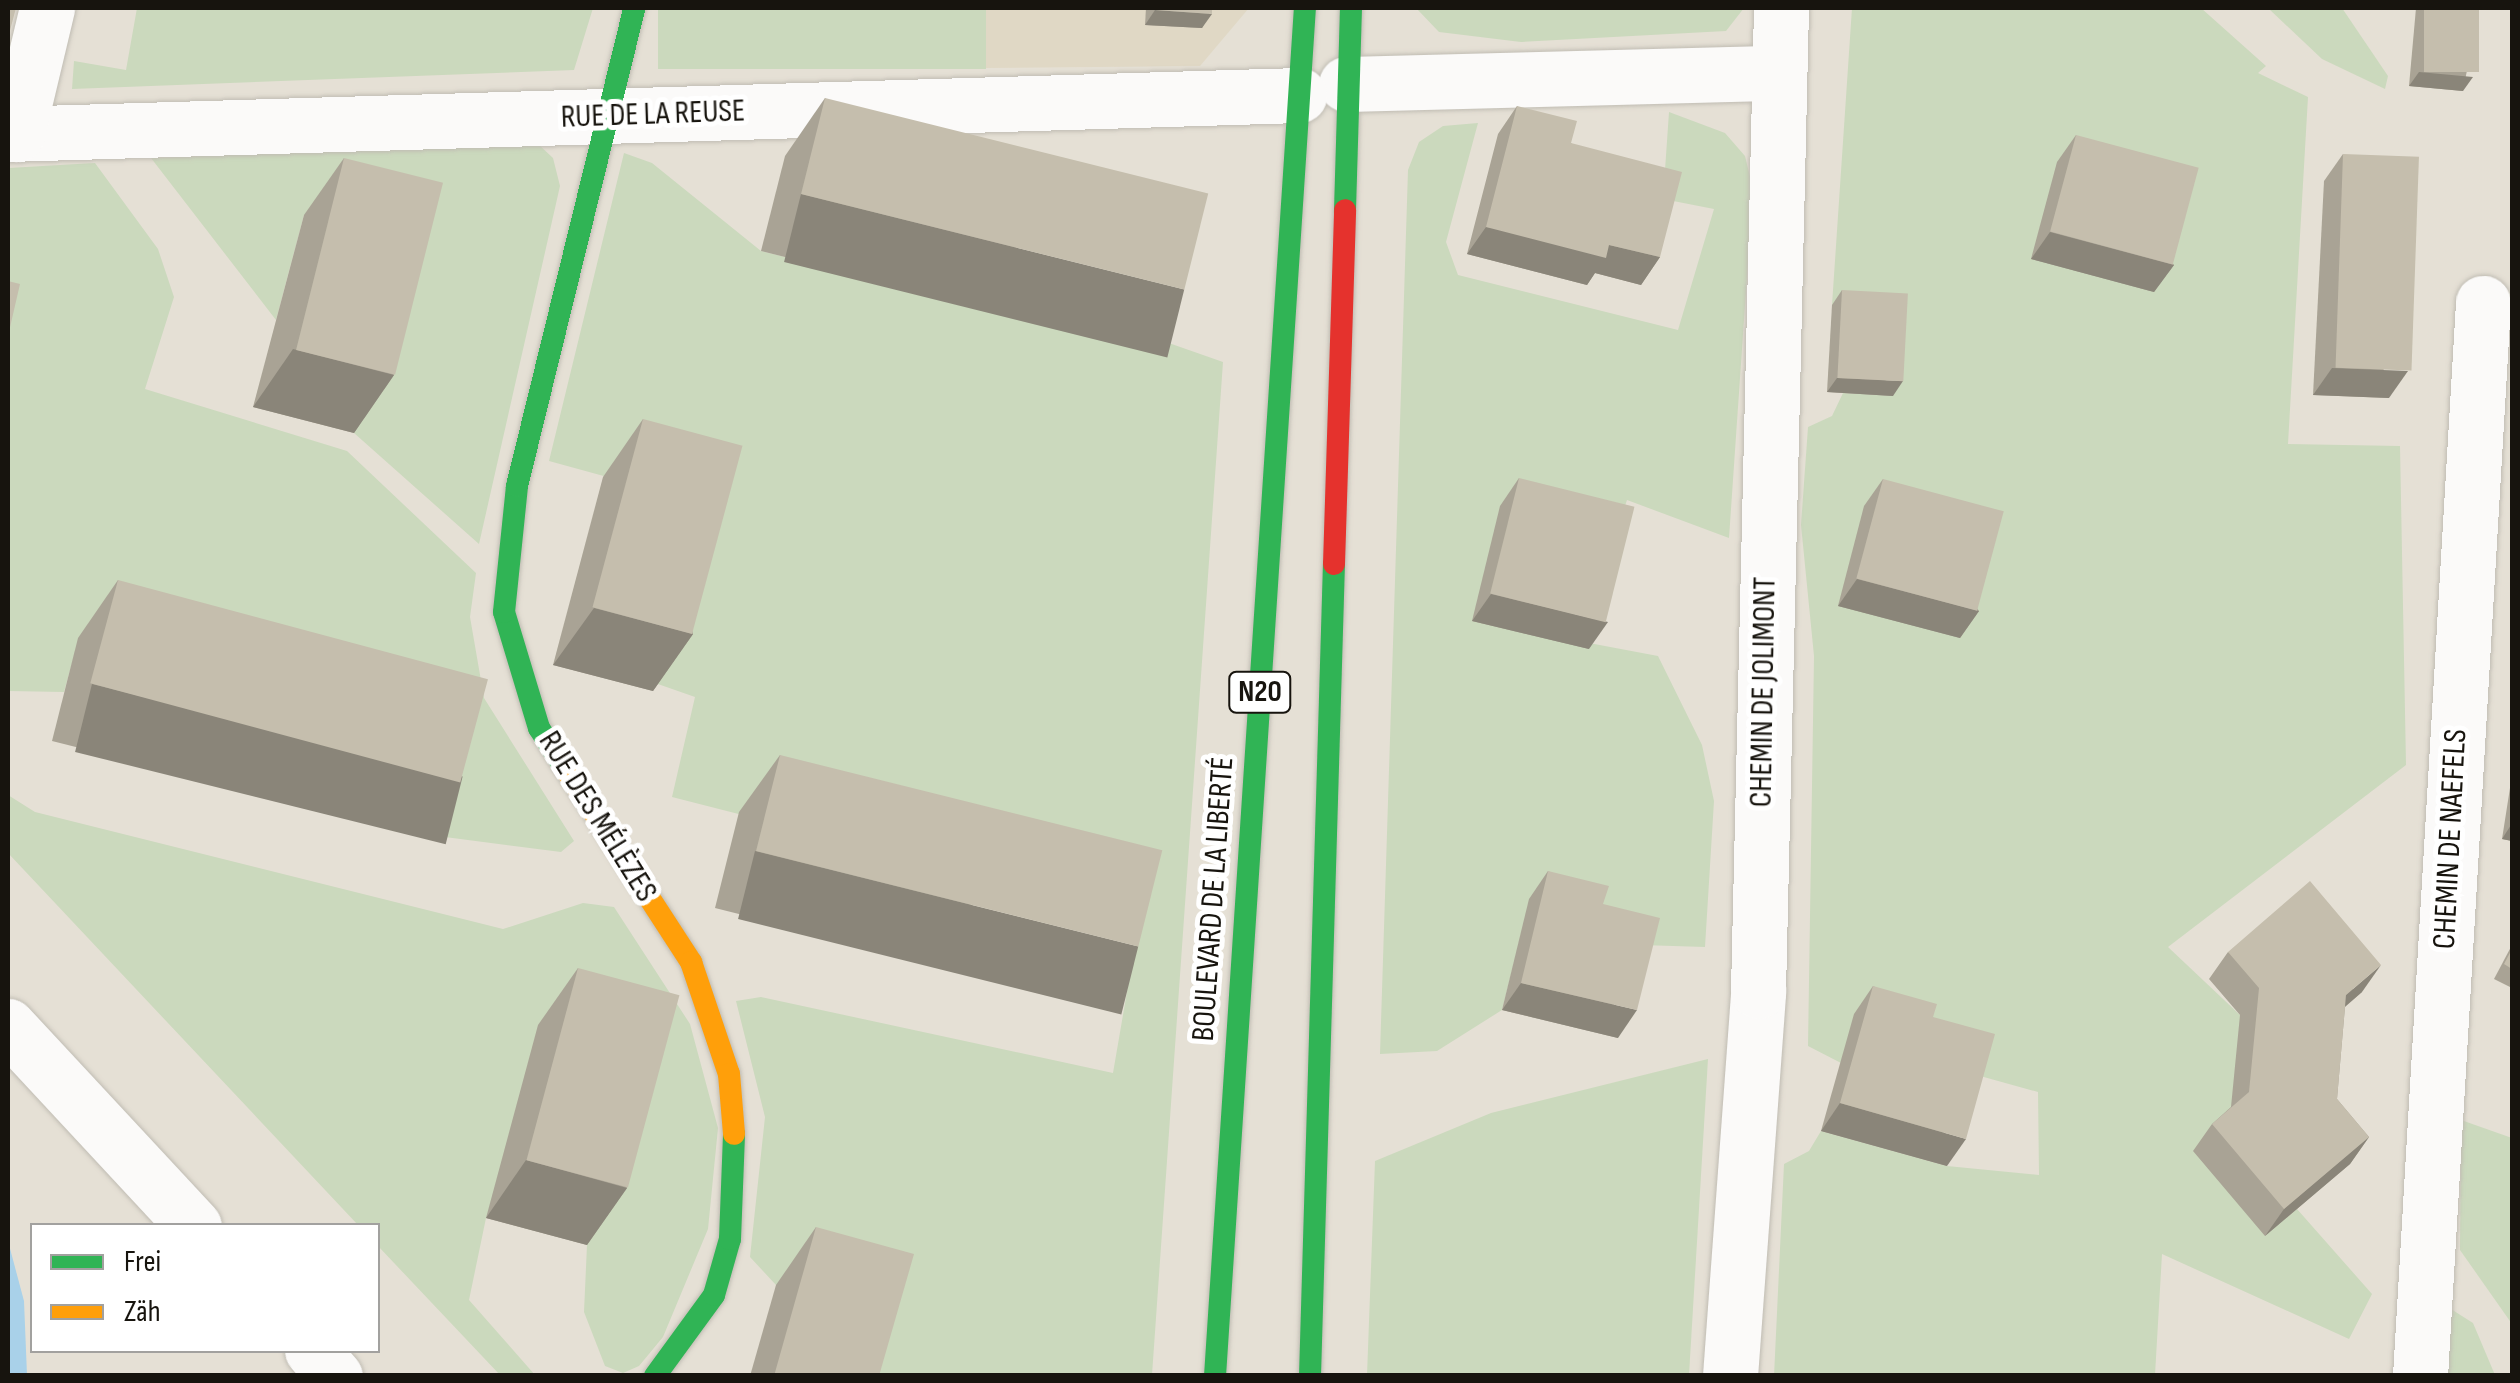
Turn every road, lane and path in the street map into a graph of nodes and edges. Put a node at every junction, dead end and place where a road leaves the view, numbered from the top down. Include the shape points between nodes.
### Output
1 (47, 8) edge
2 (634, 8) edge
3 (1304, 8) edge
4 (1351, 8) edge
5 (1781, 8) edge
6 (1779, 72) junction
7 (1322, 90) junction
8 (610, 116) junction
9 (12, 134) edge
10 (2483, 303) dead end
11 (8, 1026) edge
12 (191, 1223) edge
13 (315, 1353) edge
14 (336, 1376) edge
15 (655, 1376) edge
16 (1215, 1376) edge
17 (1310, 1376) edge
18 (1730, 1376) edge
19 (2420, 1376) edge

1 - 9 street
2 - 8 main road, RUE DES MÉLÈZES
3 - 7 main road, BOULEVARD DE LA LIBERTÉ / N20
4 - 7 main road, BOULEVARD DE LA LIBERTÉ / N20
5 - 6 street, CHEMIN DE JOLIMONT
6 - 7 street, RUE DE LA REUSE
6 - 18 street, CHEMIN DE JOLIMONT via 1758,991
7 - 8 street, RUE DE LA REUSE
7 - 16 main road, BOULEVARD DE LA LIBERTÉ / N20
7 - 17 main road, BOULEVARD DE LA LIBERTÉ / N20
8 - 9 street, RUE DE LA REUSE
8 - 15 main road, RUE DES MÉLÈZES via 517,486 504,612 539,728 691,962 729,1074 737,1168 730,1240 714,1295
10 - 19 street, CHEMIN DE NAEFELS
11 - 12 street
13 - 14 street

